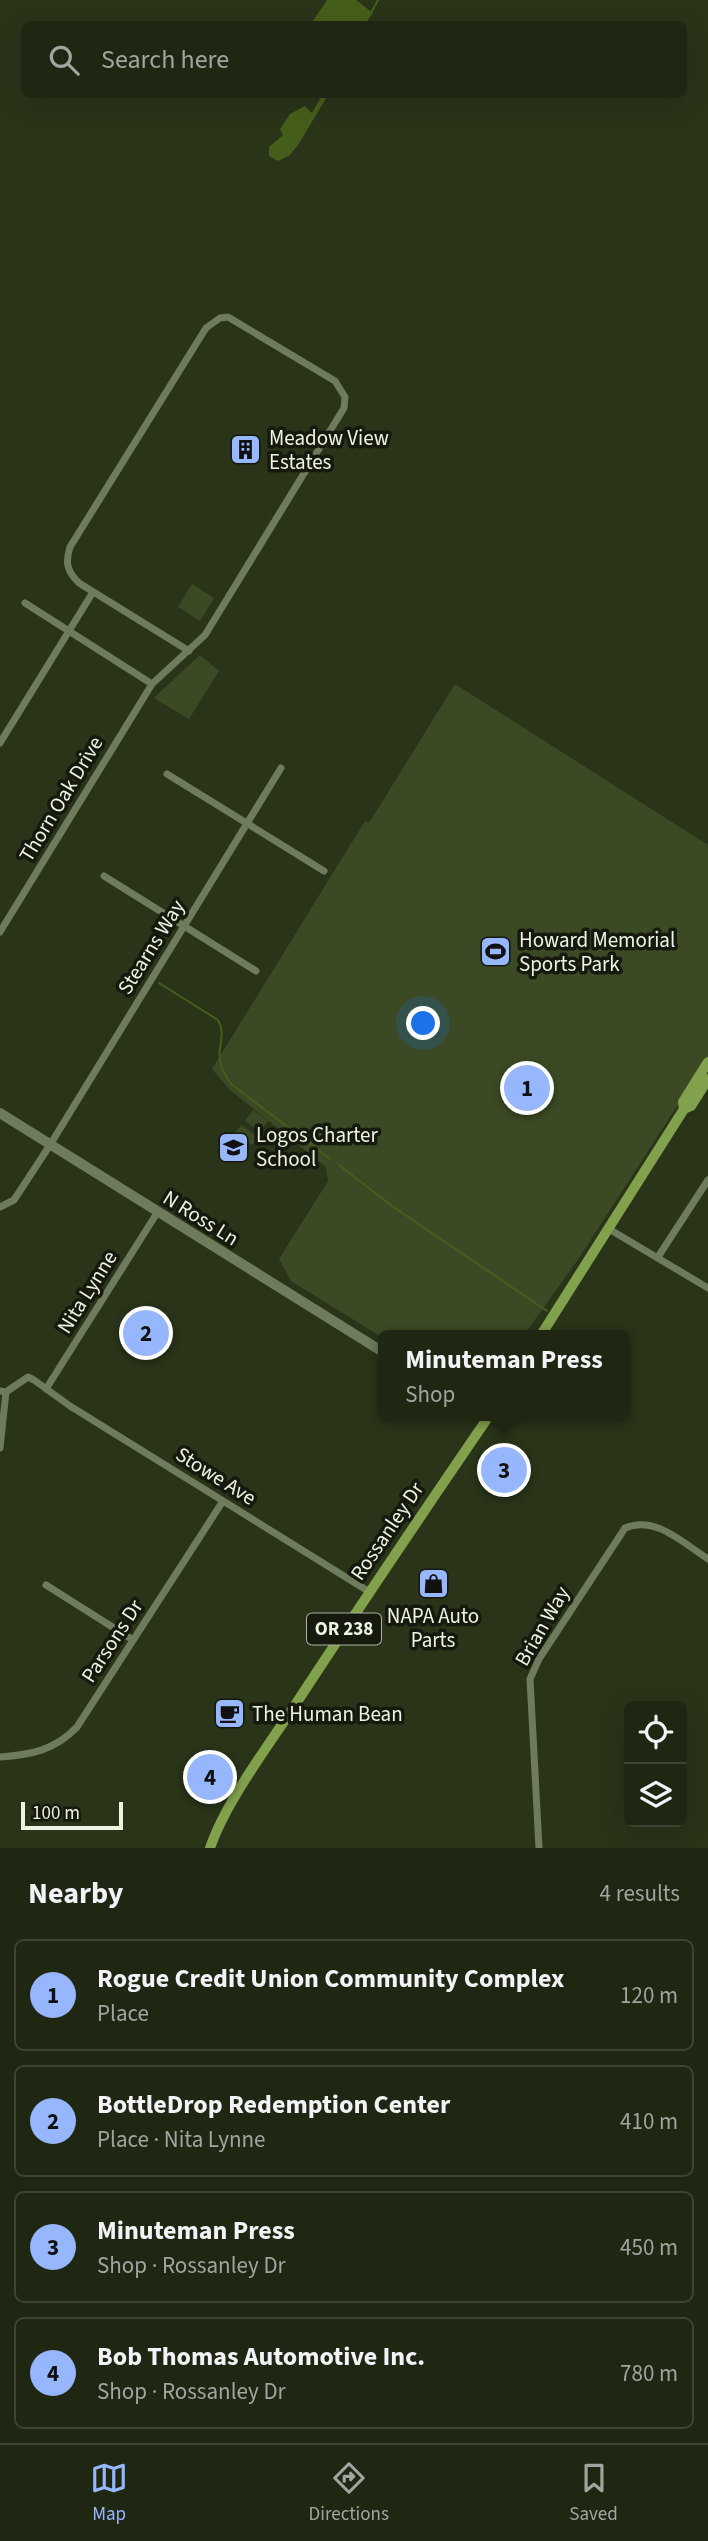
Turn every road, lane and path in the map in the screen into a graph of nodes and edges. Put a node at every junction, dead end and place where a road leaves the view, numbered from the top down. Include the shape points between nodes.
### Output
1 (93, 592) junction
2 (25, 603) dead end
3 (70, 631) junction
4 (189, 651) junction
5 (152, 684) junction
6 (0, 743) edge
7 (281, 768) dead end
8 (167, 774) dead end
9 (247, 823) junction
10 (324, 871) dead end
11 (104, 876) dead end
12 (185, 926) junction
13 (0, 932) edge
14 (256, 971) dead end
15 (708, 1062) edge
16 (708, 1079) edge
17 (684, 1109) junction
18 (0, 1114) edge
19 (50, 1145) junction
20 (708, 1180) edge
21 (0, 1207) edge
22 (157, 1213) junction
23 (609, 1229) junction
24 (658, 1257) junction
25 (708, 1288) edge
26 (544, 1330) edge
27 (378, 1349) edge
28 (46, 1389) junction
29 (3, 1392) edge
30 (485, 1421) edge
31 (0, 1448) edge
32 (223, 1501) junction
33 (708, 1559) edge
34 (46, 1584) dead end
35 (368, 1591) junction
36 (134, 1640) junction
37 (0, 1757) edge
38 (210, 1848) edge
39 (539, 1848) edge

1 - 3 street
1 - 4 street
1 - 4 street, Thorn Oak Drive via 67,568 70,547 206,328 220,317 236,320 335,381 345,397 344,408 205,635
2 - 3 street
3 - 5 street
3 - 6 street
4 - 5 street, Thorn Oak Drive
5 - 13 street, Thorn Oak Drive
7 - 9 street, Stearns Way
8 - 9 street
9 - 10 street
9 - 12 street, Stearns Way
11 - 12 street
12 - 14 street
12 - 19 street, Stearns Way
15 - 17 main road via 683,1102
16 - 17 main road via 691,1106
17 - 23 main road
18 - 19 main road, N Ross Ln
19 - 21 street, Stearns Way via 18,1195
19 - 22 main road, N Ross Ln
20 - 24 street
22 - 27 main road, N Ross Ln
22 - 28 street, Nita Lynne
23 - 24 street
23 - 26 main road
24 - 25 street
28 - 29 street via 28,1377
28 - 32 street, Stowe Ave
29 - 31 street
30 - 35 main road, Rossanley Dr / OR 238
32 - 35 street, Stowe Ave
32 - 36 street, Parsons Dr
33 - 39 street, Brian Way via 653,1525 625,1528 538,1660 530,1679
34 - 36 street
35 - 38 main road, Rossanley Dr / OR 238 via 221,1821
36 - 37 street, Parsons Dr via 72,1733 38,1752

